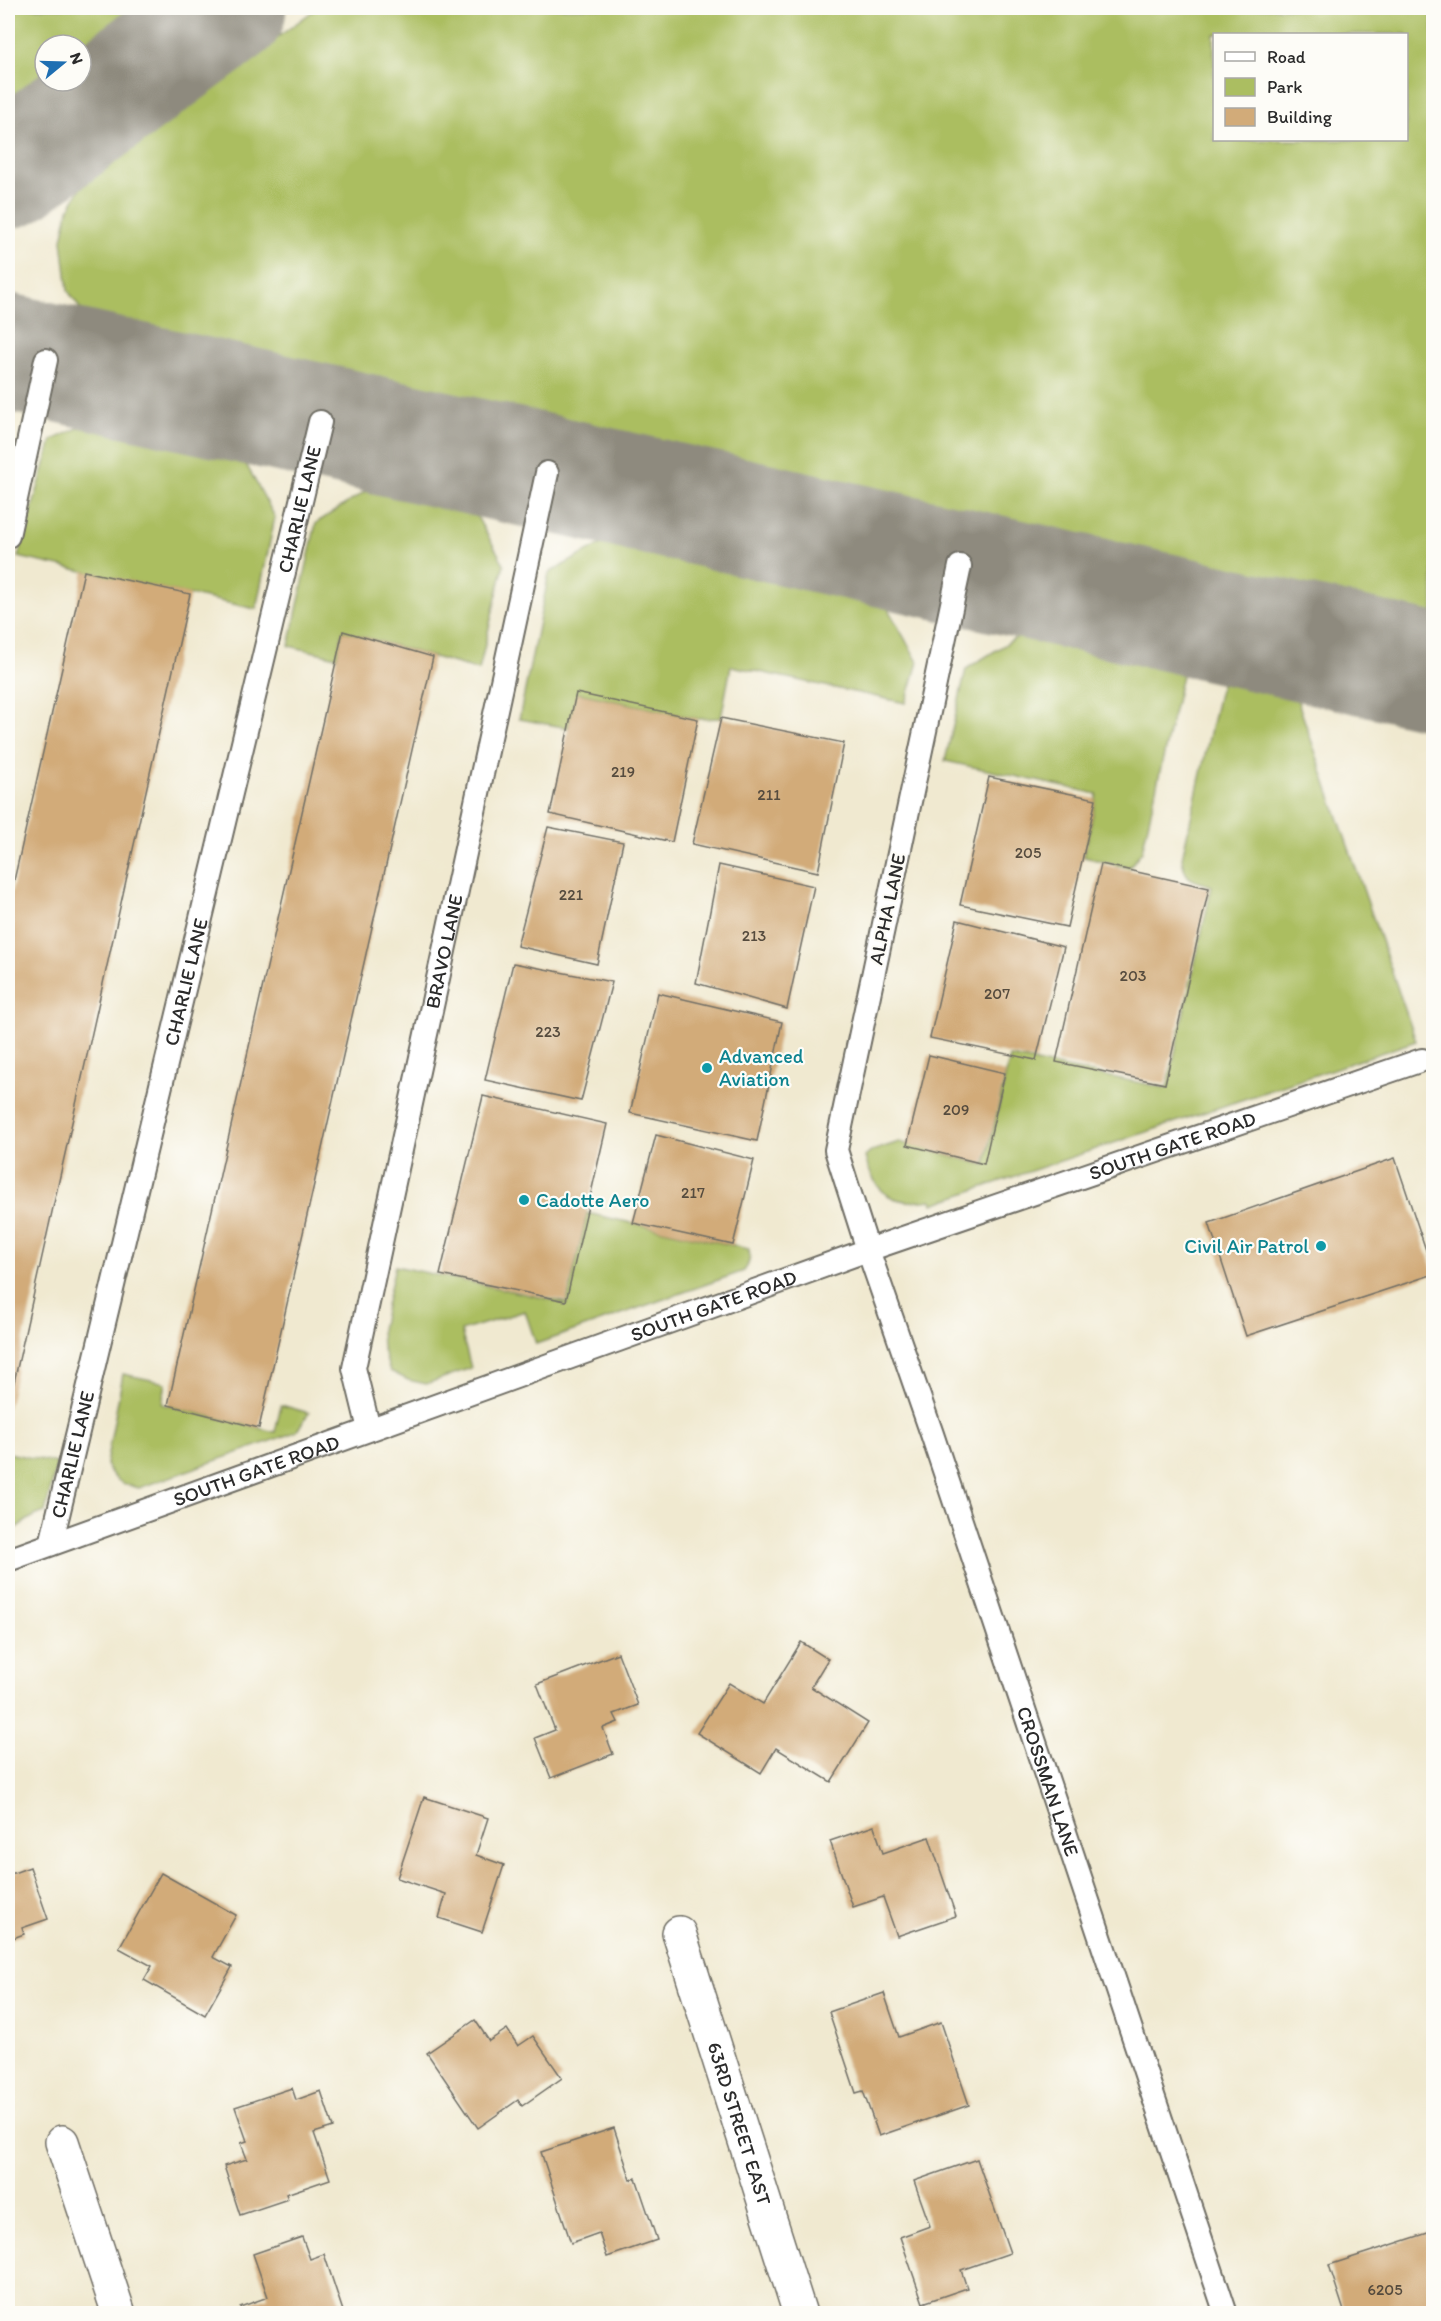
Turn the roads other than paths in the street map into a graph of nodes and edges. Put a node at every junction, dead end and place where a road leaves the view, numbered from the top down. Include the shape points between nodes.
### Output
1 (46, 360) dead end
2 (321, 422) dead end
3 (548, 473) dead end
4 (8, 536) edge
5 (960, 566) dead end
6 (1422, 1060) dead end
7 (868, 1250) junction
8 (369, 1429) junction
9 (51, 1544) junction
10 (8, 1560) edge
11 (679, 1934) dead end
12 (62, 2142) dead end
13 (119, 2313) edge
14 (800, 2313) edge
15 (1226, 2313) edge

1 - 4 lane
2 - 9 lane, CHARLIE LANE
3 - 8 lane, BRAVO LANE via 354,1368
5 - 7 lane, ALPHA LANE via 836,1150
6 - 7 lane, SOUTH GATE ROAD
7 - 8 lane, SOUTH GATE ROAD
7 - 15 lane, CROSSMAN LANE
8 - 9 lane, SOUTH GATE ROAD
9 - 10 lane, SOUTH GATE ROAD
11 - 14 street, 63RD STREET EAST
12 - 13 street

